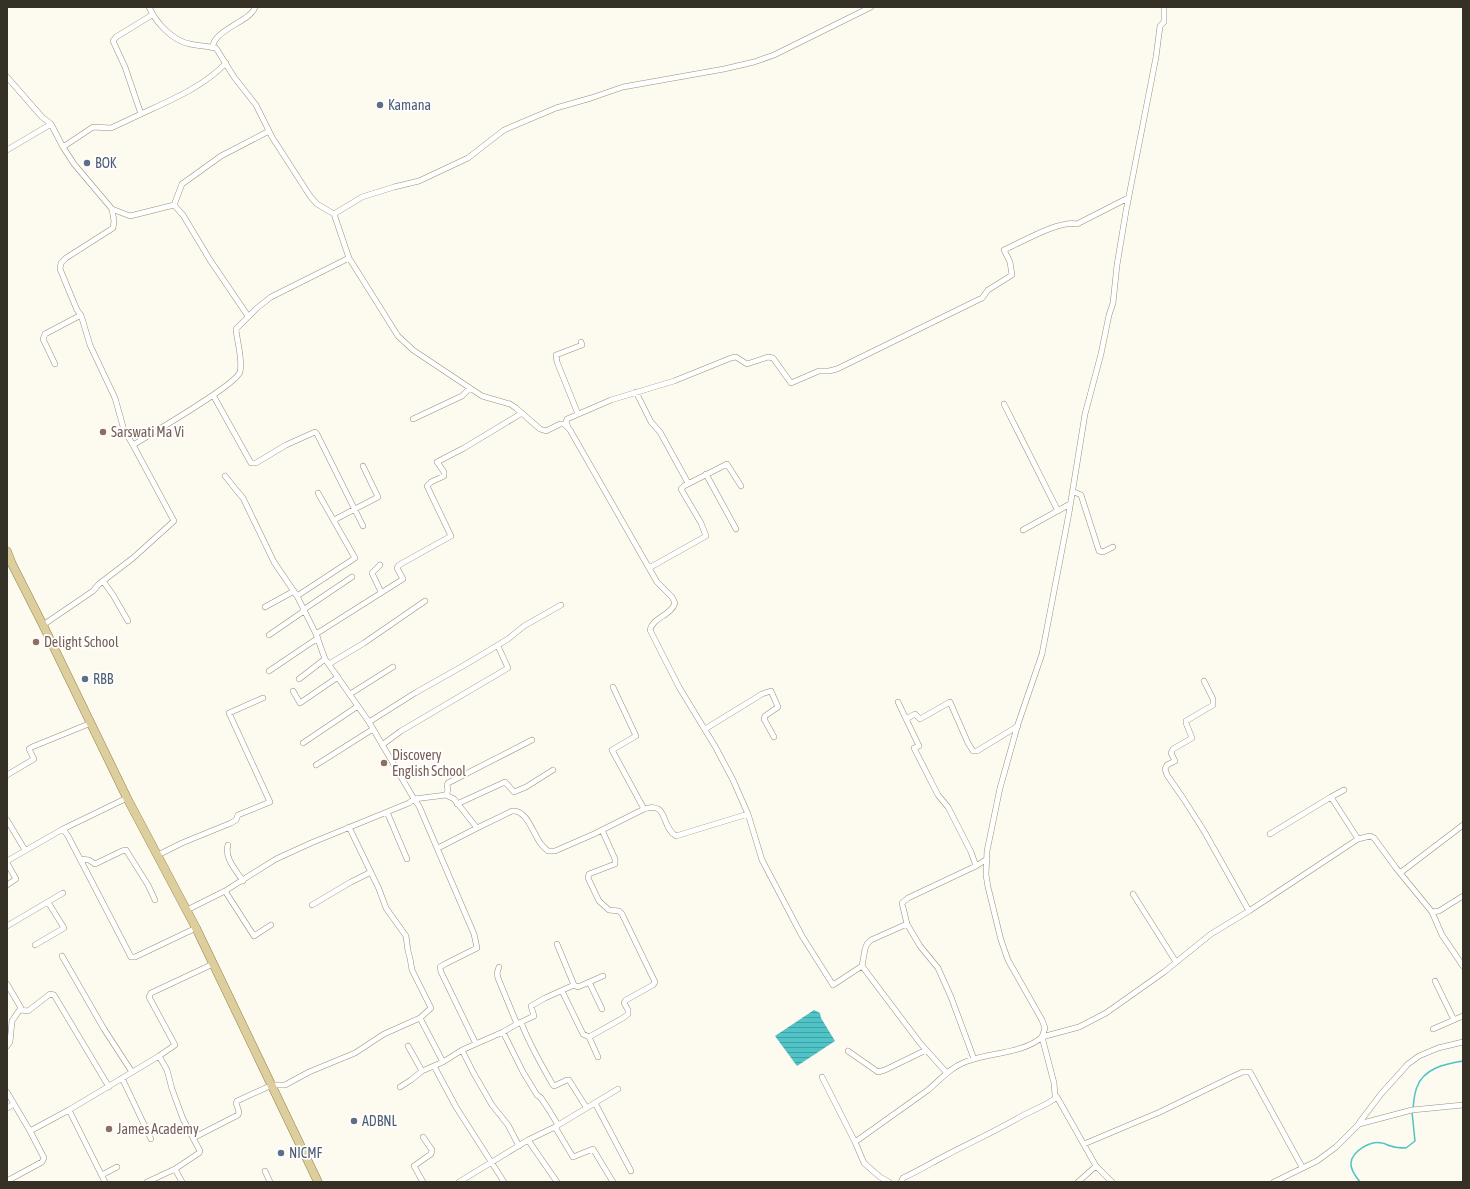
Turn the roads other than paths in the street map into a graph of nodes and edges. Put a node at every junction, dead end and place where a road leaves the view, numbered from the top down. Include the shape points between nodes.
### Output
1 (149, 7) edge
2 (255, 7) edge
3 (871, 7) edge
4 (1164, 7) edge
5 (152, 15) junction
6 (212, 48) junction
7 (226, 63) junction
8 (7, 77) edge
9 (141, 114) junction
10 (51, 124) junction
11 (269, 131) junction
12 (63, 147) junction
13 (7, 150) edge
14 (1128, 198) junction
15 (174, 205) junction
16 (112, 209) junction
17 (334, 214) junction
18 (349, 258) junction
19 (81, 315) junction
20 (248, 316) junction
21 (581, 342) dead end
22 (55, 364) dead end
23 (470, 388) junction
24 (636, 392) junction
25 (213, 395) junction
26 (1004, 404) dead end
27 (522, 413) junction
28 (578, 414) junction
29 (413, 419) dead end
30 (570, 430) junction
31 (133, 445) junction
32 (363, 466) dead end
33 (706, 474) junction
34 (225, 476) dead end
35 (688, 483) junction
36 (741, 486) dead end
37 (1072, 491) junction
38 (318, 493) dead end
39 (1070, 504) junction
40 (355, 510) junction
41 (1058, 511) junction
42 (334, 520) junction
43 (363, 526) dead end
44 (736, 529) dead end
45 (1023, 530) dead end
46 (1113, 547) dead end
47 (7, 552) edge
48 (380, 565) dead end
49 (648, 568) junction
50 (352, 577) dead end
51 (103, 581) junction
52 (294, 591) junction
53 (381, 592) junction
54 (297, 596) junction
55 (425, 600) dead end
56 (561, 605) dead end
57 (265, 607) dead end
58 (303, 610) junction
59 (128, 621) dead end
60 (43, 625) junction
61 (269, 635) dead end
62 (317, 636) junction
63 (498, 646) junction
64 (325, 659) junction
65 (329, 664) junction
66 (393, 667) dead end
67 (269, 671) dead end
68 (338, 677) junction
69 (299, 679) dead end
70 (1204, 681) dead end
71 (614, 687) dead end
72 (294, 692) dead end
73 (350, 694) junction
74 (263, 698) dead end
75 (898, 702) dead end
76 (358, 706) junction
77 (906, 719) junction
78 (369, 722) junction
79 (91, 723) junction
80 (1018, 726) junction
81 (373, 729) junction
82 (704, 729) junction
83 (774, 737) dead end
84 (532, 740) dead end
85 (303, 743) dead end
86 (382, 745) junction
87 (316, 764) dead end
88 (553, 770) dead end
89 (7, 775) edge
90 (1344, 790) dead end
91 (446, 795) junction
92 (1331, 797) junction
93 (127, 798) junction
94 (414, 799) junction
95 (457, 804) junction
96 (644, 809) junction
97 (387, 812) junction
98 (748, 814) junction
99 (7, 820) edge
100 (1463, 825) edge
101 (349, 827) junction
102 (477, 828) junction
103 (63, 829) junction
104 (602, 830) junction
105 (1270, 834) dead end
106 (1358, 839) junction
107 (228, 845) dead end
108 (438, 848) junction
109 (25, 850) junction
110 (158, 855) junction
111 (407, 858) dead end
112 (80, 859) junction
113 (986, 859) junction
114 (7, 862) edge
115 (976, 866) junction
116 (370, 872) junction
117 (1400, 873) junction
118 (243, 881) junction
119 (7, 885) edge
120 (225, 891) junction
121 (63, 893) dead end
122 (1133, 894) dead end
123 (1463, 896) edge
124 (155, 900) dead end
125 (48, 902) junction
126 (312, 905) dead end
127 (187, 910) junction
128 (1249, 911) junction
129 (1432, 912) junction
130 (906, 924) junction
131 (271, 925) dead end
132 (7, 926) edge
133 (196, 928) junction
134 (557, 944) dead end
135 (35, 946) dead end
136 (62, 956) dead end
137 (1176, 962) junction
138 (213, 964) junction
139 (862, 966) junction
140 (1463, 966) edge
141 (499, 967) dead end
142 (603, 976) dead end
143 (1435, 981) dead end
144 (589, 982) junction
145 (7, 984) edge
146 (574, 985) junction
147 (562, 991) junction
148 (602, 1009) dead end
149 (21, 1010) junction
150 (1463, 1016) edge
151 (420, 1018) junction
152 (1454, 1020) junction
153 (519, 1023) junction
154 (1433, 1029) dead end
155 (503, 1032) junction
156 (589, 1037) junction
157 (1042, 1037) junction
158 (1463, 1042) edge
159 (476, 1044) junction
160 (7, 1046) edge
161 (408, 1046) dead end
162 (462, 1050) junction
163 (926, 1050) junction
164 (848, 1051) dead end
165 (159, 1056) junction
166 (598, 1056) dead end
167 (974, 1059) junction
168 (443, 1062) junction
169 (434, 1066) junction
170 (422, 1071) junction
171 (132, 1072) junction
172 (946, 1072) junction
173 (822, 1077) dead end
174 (122, 1078) junction
175 (272, 1085) junction
176 (109, 1087) junction
177 (400, 1087) dead end
178 (618, 1089) dead end
179 (7, 1092) edge
180 (1057, 1097) junction
181 (595, 1103) junction
182 (14, 1104) junction
183 (1463, 1106) edge
184 (586, 1107) junction
185 (7, 1108) edge
186 (69, 1110) junction
187 (1358, 1124) junction
188 (556, 1126) junction
189 (30, 1131) junction
190 (423, 1137) dead end
191 (193, 1138) junction
192 (151, 1139) dead end
193 (528, 1140) junction
194 (855, 1142) junction
195 (1084, 1144) junction
196 (519, 1146) junction
197 (492, 1162) junction
198 (1096, 1166) junction
199 (118, 1167) dead end
200 (175, 1169) junction
201 (1301, 1169) junction
202 (265, 1171) dead end
203 (631, 1171) dead end
204 (102, 1175) junction
205 (7, 1181) edge
206 (105, 1182) edge
207 (147, 1182) edge
208 (182, 1182) edge
209 (270, 1182) edge
210 (318, 1182) edge
211 (423, 1182) edge
212 (459, 1182) edge
213 (504, 1182) edge
214 (557, 1182) edge
215 (613, 1182) edge
216 (889, 1182) edge
217 (901, 1182) edge
218 (1078, 1182) edge
219 (1112, 1182) edge
220 (1274, 1182) edge

1 - 5 street
2 - 6 street via 246,18 216,38
3 - 17 street via 774,55 754,62 623,87 556,108 504,130 468,158 419,181 362,197
4 - 14 street via 1164,22 1160,26
5 - 6 street via 173,37 188,44
5 - 9 street via 113,40
6 - 7 street via 216,48
7 - 9 street via 191,89
7 - 11 street via 256,105
8 - 10 street
9 - 12 street via 111,128 93,127
10 - 12 street
10 - 13 street
11 - 15 street via 221,156 182,184
11 - 17 street via 310,196 317,204
12 - 16 street
14 - 24 street via 1077,224 1070,222 1054,227 1004,250 1010,262 1012,275 988,290 982,298 837,369 819,371 791,383 773,358 768,357 747,364 736,357 674,381
14 - 37 street via 1113,304 1085,414
15 - 16 street via 130,216
15 - 20 street
16 - 19 street via 113,228 60,263 60,269
17 - 18 street
18 - 20 street via 271,297
18 - 23 street via 398,336 413,350
19 - 22 street via 45,334 43,339
19 - 31 street via 90,345 115,398 124,430
20 - 25 street via 236,329 240,373 236,379
21 - 28 street via 582,344 556,355
23 - 27 street via 482,396 510,404
23 - 29 street via 462,396
24 - 28 street
24 - 35 street
25 - 31 street
25 - 40 street via 251,463 256,463 315,432
26 - 41 street
27 - 30 street via 540,429 546,431 564,424
27 - 53 street via 437,462 444,476 427,486 451,536 399,565 397,568 402,579
28 - 30 street via 567,419
30 - 49 street
31 - 51 street via 174,521
32 - 40 street via 378,497
33 - 35 street
33 - 36 street via 727,464
33 - 44 street
34 - 52 street via 243,498 274,562
35 - 49 street via 681,489 706,536
37 - 39 street
37 - 46 street via 1081,496 1099,551 1103,552
38 - 42 street
39 - 41 street
39 - 80 street via 1042,654
40 - 42 street
40 - 43 street
41 - 45 street
42 - 54 street via 355,558
47 - 60 main road
48 - 53 street via 372,573
49 - 82 street via 675,603 674,608 654,621 650,630
50 - 58 street
51 - 59 street
51 - 60 street via 93,591
52 - 54 street
52 - 57 street
53 - 62 street
54 - 58 street
55 - 65 street
56 - 63 street via 524,626
58 - 61 street
58 - 62 street
60 - 79 main road
62 - 64 street
62 - 67 street
63 - 78 street
63 - 86 street via 508,668
64 - 65 street
64 - 69 street
65 - 68 street
66 - 73 street
68 - 72 street via 300,703
68 - 73 street
70 - 128 street via 1214,703 1186,721 1192,738 1173,749 1174,761 1165,769 1204,831
71 - 96 street via 636,736 612,750
73 - 76 street
74 - 110 street via 229,713 270,802 238,814 236,820 231,823
75 - 77 street
76 - 78 street
76 - 85 street
77 - 80 street via 915,714 920,719 950,702 968,743 977,751
77 - 115 street via 920,746 914,748 938,795 948,807
78 - 81 street
79 - 89 street via 32,747 29,749 34,759
79 - 93 main road
80 - 113 street via 1000,788
81 - 86 street
81 - 87 street
82 - 83 street via 771,691 778,708 764,719
82 - 98 street via 733,780
84 - 91 street via 448,783
86 - 94 street
88 - 95 street via 514,792 505,782
90 - 92 street
91 - 94 street
91 - 95 street via 454,798
92 - 105 street
92 - 106 street
93 - 103 street
93 - 110 main road
94 - 97 street
94 - 108 street via 422,810
95 - 102 street
96 - 98 street via 652,806 658,808 672,834 676,836
96 - 104 street
97 - 101 street
97 - 111 street
98 - 139 street via 762,860 802,936 834,985
99 - 109 street
100 - 117 street
101 - 116 street
101 - 118 street via 276,860
102 - 104 street via 517,811 523,814 541,845 548,851 555,851
102 - 108 street
103 - 109 street
103 - 112 street
104 - 156 street via 615,864 589,874 588,878 599,901 609,910 622,914 655,982 626,1000 624,1003 628,1014
106 - 117 street via 1370,836 1374,838
106 - 128 street
107 - 118 street via 228,856
108 - 159 street via 477,944 474,951 440,967
109 - 114 street
110 - 127 main road
112 - 124 street via 95,864 126,850
112 - 133 street via 131,957
113 - 115 street
113 - 157 street via 988,887 1000,940 1008,960 1042,1020 1045,1028
114 - 119 street via 16,879
115 - 130 street via 908,898 902,903
116 - 126 street
116 - 151 street via 386,908 406,936 412,970 430,1004 431,1008
117 - 129 street
118 - 120 street
120 - 127 street
120 - 131 street via 254,936
121 - 125 street
122 - 137 street
123 - 129 street via 1439,911
125 - 132 street
125 - 135 street via 64,928
127 - 133 main road
128 - 137 street via 1211,934
129 - 140 street via 1442,935
130 - 139 street via 871,940 867,944
130 - 167 street via 938,968
133 - 138 main road
134 - 146 street
136 - 171 street
137 - 157 street via 1106,1013 1079,1027
138 - 165 street via 151,993 149,997 175,1045
138 - 175 main road
139 - 163 street
141 - 153 street via 498,978
142 - 144 street
143 - 152 street
144 - 146 street
144 - 148 street
145 - 149 street
146 - 147 street
147 - 153 street via 531,1006 534,1016
147 - 156 street via 583,1034
149 - 160 street via 12,1020 10,1042
149 - 176 street via 28,1011 50,994 54,995
150 - 152 street
151 - 168 street
151 - 175 street via 384,1034 354,1053 285,1085
152 - 154 street
153 - 155 street
153 - 184 street via 553,1085 569,1080
155 - 159 street
155 - 188 street via 523,1072
156 - 166 street
157 - 167 street via 1023,1047
157 - 180 street
158 - 187 street via 1438,1048 1408,1064
159 - 162 street
161 - 170 street
162 - 168 street
162 - 196 street via 492,1105 508,1125
163 - 164 street via 878,1072
163 - 172 street
165 - 171 street
165 - 191 street via 167,1070 183,1118
167 - 172 street
168 - 169 street
169 - 170 street
169 - 197 street via 456,1107
170 - 177 street
171 - 174 street
172 - 194 street via 928,1090
173 - 194 street
174 - 176 street
174 - 192 street
175 - 191 street via 237,1101 238,1115
175 - 210 main road
176 - 186 street
178 - 181 street
179 - 182 street
180 - 195 street
180 - 217 street via 1050,1103 903,1178
181 - 184 street
181 - 203 street
182 - 185 street
182 - 189 street
183 - 187 street via 1412,1110
184 - 188 street
186 - 189 street
186 - 204 street
187 - 201 street via 1336,1147
188 - 193 street
188 - 215 street via 573,1157 593,1149
189 - 205 street via 44,1158 42,1162
190 - 211 street via 432,1152 414,1166
191 - 200 street via 199,1153
193 - 196 street
193 - 214 street
194 - 216 street via 864,1163
195 - 198 street
195 - 201 street via 1160,1112 1236,1075 1250,1072
196 - 197 street
197 - 212 street
197 - 213 street
198 - 218 street
198 - 219 street
199 - 204 street
200 - 207 street
200 - 208 street
201 - 220 street
202 - 209 street
204 - 206 street

